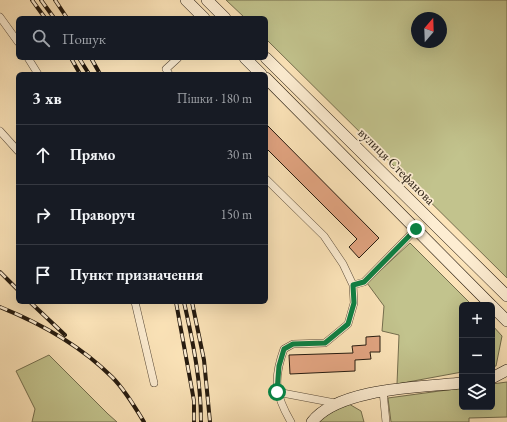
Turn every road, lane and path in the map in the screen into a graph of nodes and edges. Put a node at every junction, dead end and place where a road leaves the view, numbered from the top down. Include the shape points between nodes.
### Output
1 (186, 0) edge
2 (207, 0) edge
3 (202, 16) edge
4 (223, 16) edge
5 (0, 17) edge
6 (16, 39) edge
7 (29, 60) edge
8 (176, 60) edge
9 (247, 60) edge
10 (268, 60) edge
11 (37, 72) edge
12 (168, 72) edge
13 (259, 72) edge
14 (268, 80) edge
15 (0, 131) edge
16 (16, 149) edge
17 (268, 181) edge
18 (416, 229) junction
19 (353, 285) junction
20 (507, 296) edge
21 (487, 302) edge
22 (135, 304) edge
23 (495, 310) edge
24 (507, 322) edge
25 (154, 383) dead end
26 (459, 383) edge
27 (383, 391) junction
28 (277, 392) junction
29 (335, 403) junction
30 (292, 422) edge
31 (312, 422) edge
32 (386, 422) edge

1 - 3 main road
2 - 4 main road
5 - 6 street
7 - 11 street
8 - 12 street via 166,69
9 - 13 main road
10 - 20 main road, вулиця Стефанова
14 - 18 main road
15 - 16 street
17 - 19 street via 324,236 343,264
18 - 19 street via 364,282
18 - 21 main road
19 - 28 street via 354,303 348,324 325,343 293,344 284,349 279,366
22 - 25 street
23 - 24 main road
26 - 27 main road
27 - 29 main road
27 - 32 street
28 - 29 street
28 - 30 street
29 - 31 main road

